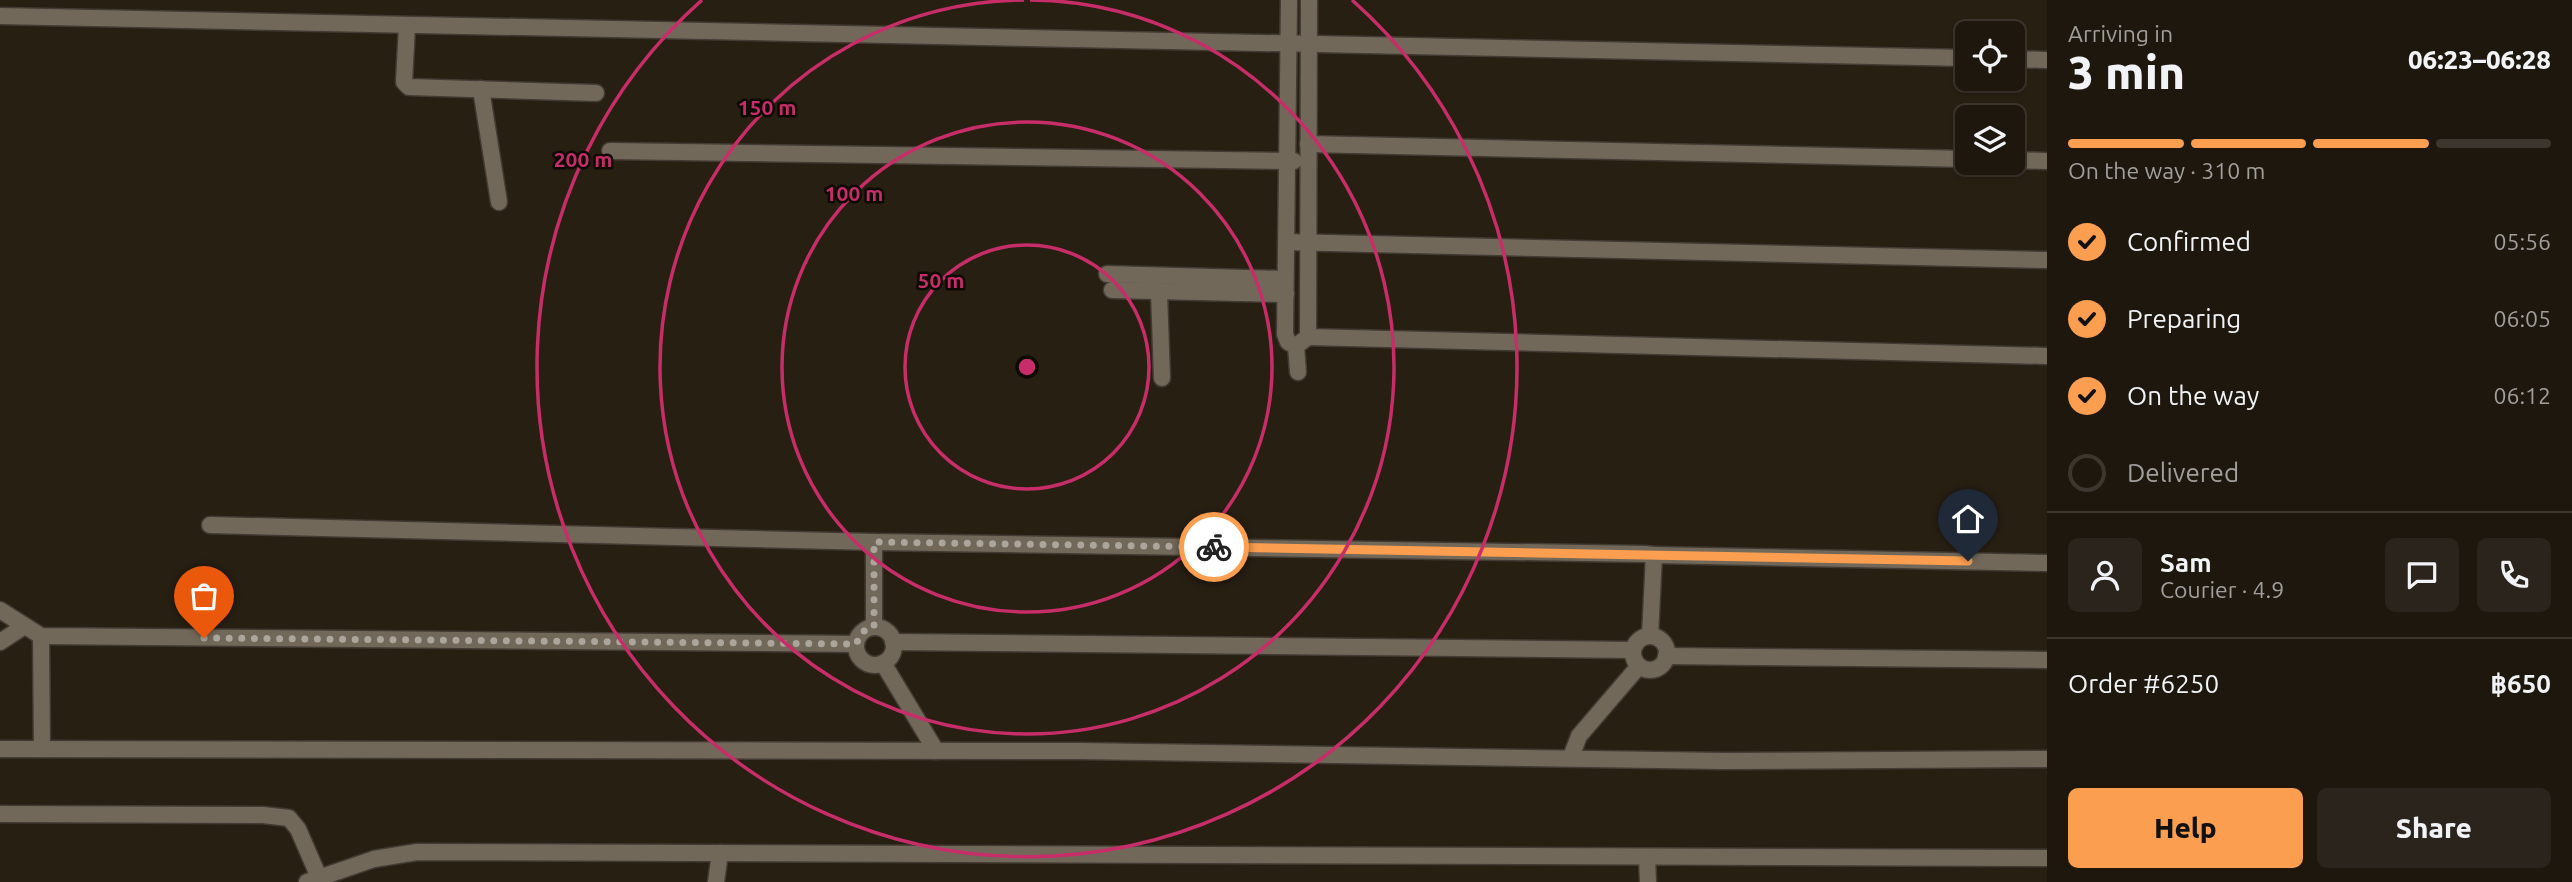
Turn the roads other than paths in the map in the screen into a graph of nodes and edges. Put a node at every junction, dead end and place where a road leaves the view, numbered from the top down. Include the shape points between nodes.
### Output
1 (1289, 7) edge
2 (1308, 7) edge
3 (0, 16) edge
4 (407, 26) junction
5 (1286, 42) junction
6 (1308, 44) junction
7 (1955, 58) edge
8 (2025, 60) edge
9 (2047, 60) edge
10 (481, 89) junction
11 (596, 93) dead end
12 (1308, 144) junction
13 (610, 151) dead end
14 (1955, 159) edge
15 (1286, 160) junction
16 (1308, 160) junction
17 (2025, 160) edge
18 (2047, 161) edge
19 (499, 202) dead end
20 (1286, 242) junction
21 (1308, 243) junction
22 (2047, 260) edge
23 (1285, 287) junction
24 (1159, 292) junction
25 (1302, 341) junction
26 (2047, 356) edge
27 (1298, 372) dead end
28 (1162, 378) dead end
29 (210, 525) dead end
30 (874, 542) junction
31 (1654, 555) junction
32 (2047, 563) edge
33 (0, 610) edge
34 (23, 627) junction
35 (874, 627) junction
36 (41, 636) junction
37 (1650, 636) junction
38 (0, 642) edge
39 (893, 642) junction
40 (856, 644) junction
41 (1633, 650) junction
42 (1666, 656) junction
43 (2047, 660) edge
44 (883, 663) junction
45 (1639, 666) junction
46 (0, 749) edge
47 (42, 749) junction
48 (936, 751) junction
49 (1571, 757) junction
50 (2047, 759) edge
51 (0, 814) edge
52 (720, 853) junction
53 (1647, 857) junction
54 (2047, 858) edge
55 (315, 880) edge
56 (716, 882) edge
57 (1648, 882) edge

1 - 5 street
2 - 6 street
3 - 4 street
4 - 5 street
4 - 10 street via 405,85
5 - 6 street
5 - 15 street
6 - 7 street
6 - 12 street
8 - 9 street
10 - 11 street
10 - 19 street
12 - 14 street
12 - 16 street
13 - 15 street
15 - 16 street
15 - 20 street
16 - 21 street
17 - 18 street
20 - 21 street
20 - 23 street
21 - 22 street
21 - 25 street
23 - 24 street
23 - 24 street via 1109,282
23 - 25 street via 1285,334 1288,342
24 - 28 street
25 - 26 street
25 - 27 street
29 - 30 street
30 - 31 street
30 - 35 street
31 - 32 street
31 - 37 street
33 - 34 street
34 - 36 street
34 - 38 street
35 - 39 street via 886,631
35 - 40 street via 862,632
36 - 40 street
36 - 47 street
37 - 41 street via 1639,639
37 - 42 street via 1665,645
39 - 41 street
39 - 44 street via 892,654
40 - 44 street via 864,661
41 - 45 street
42 - 43 street
42 - 45 street via 1656,669
44 - 48 street
45 - 49 street via 1579,736
46 - 47 street
47 - 48 street
48 - 49 street
49 - 50 street
51 - 55 street via 289,818 298,830
52 - 53 street
52 - 55 street via 417,852 374,859
52 - 56 street
53 - 54 street
53 - 57 street

